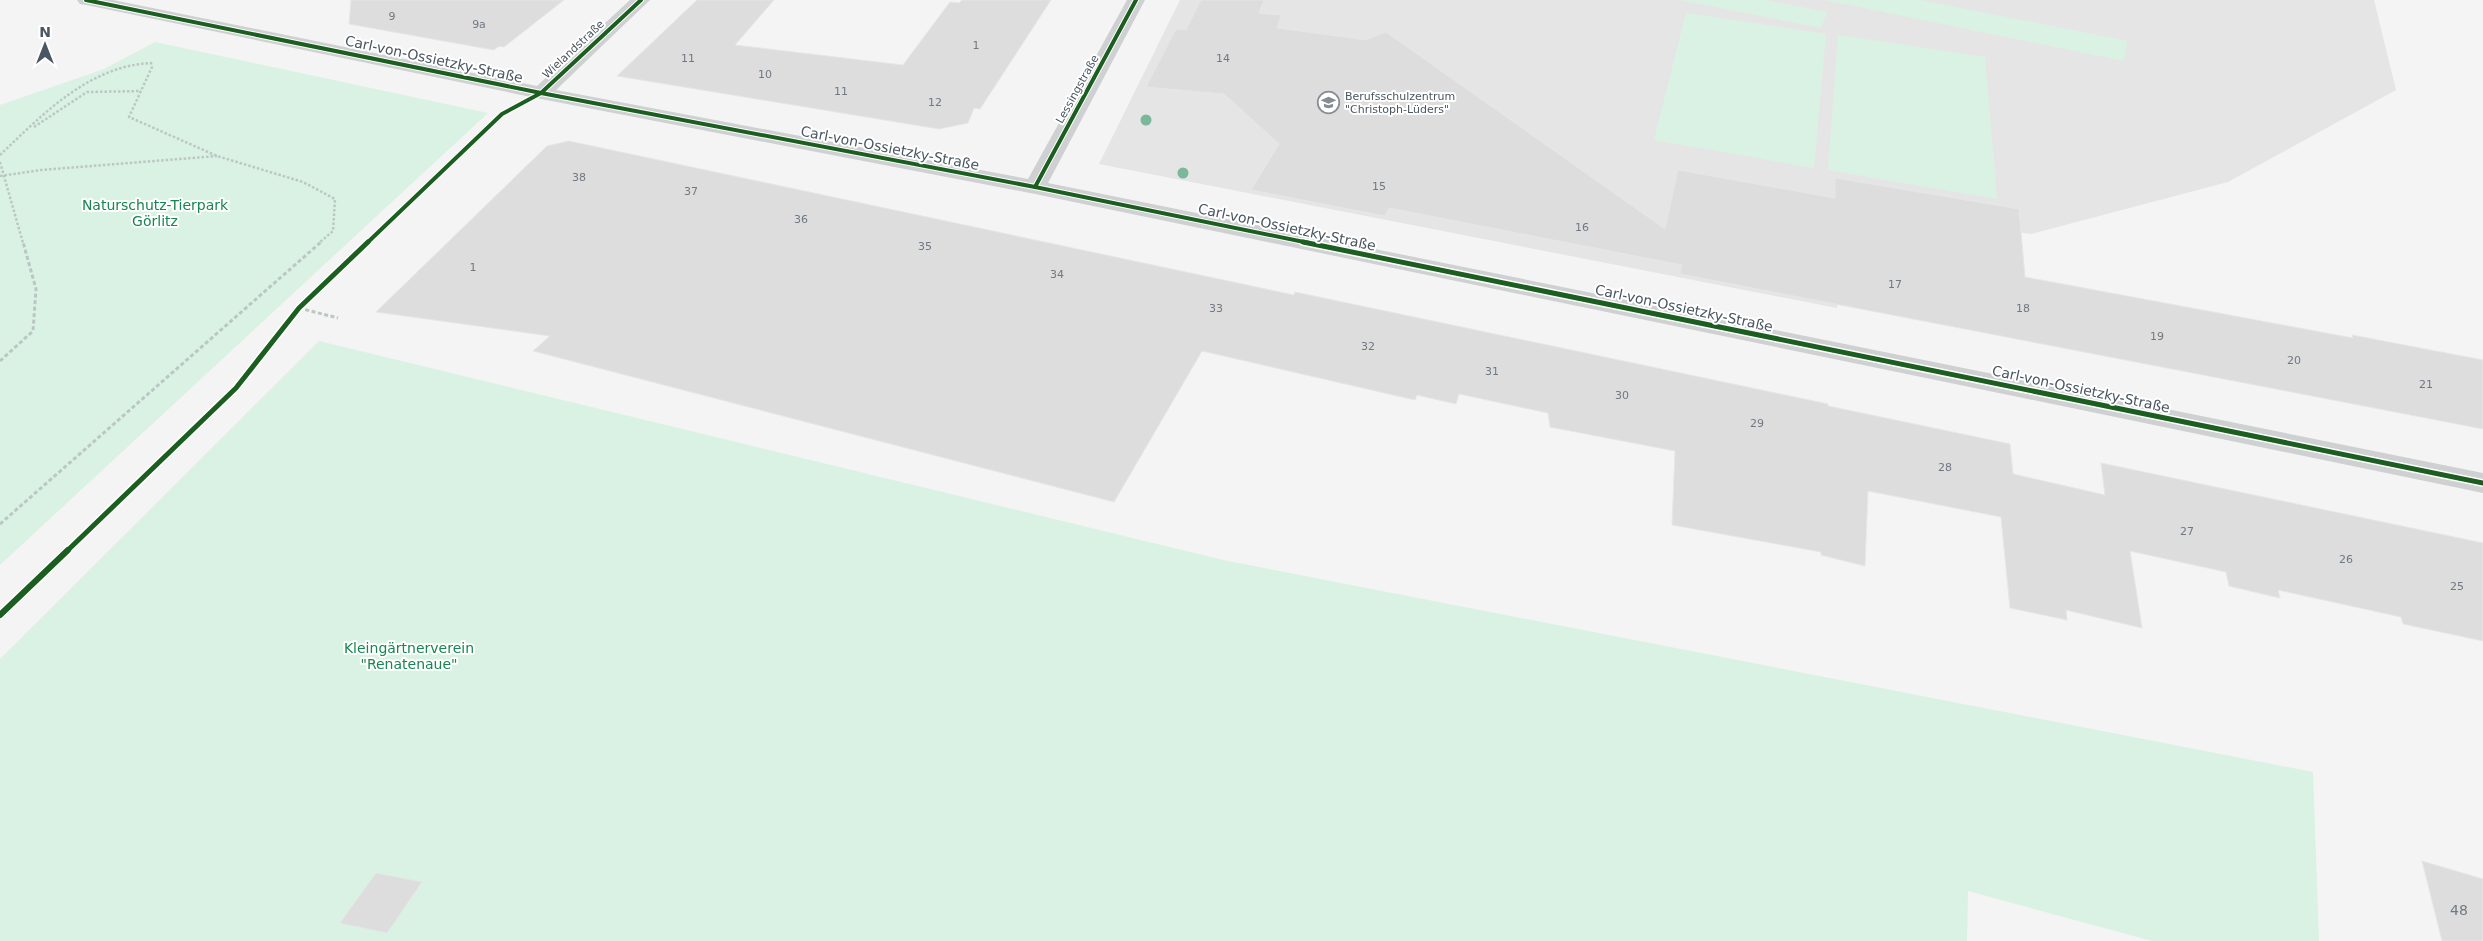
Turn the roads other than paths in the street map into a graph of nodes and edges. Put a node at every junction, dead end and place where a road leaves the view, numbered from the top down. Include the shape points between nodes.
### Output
1 (86, 0) edge
2 (641, 0) edge
3 (1136, 0) edge
4 (541, 93) junction
5 (1035, 187) junction
6 (2483, 483) edge

1 - 4 street, Carl-von-Ossietzky-Straße
2 - 4 street, Wielandstraße
3 - 5 street, Lessingstraße
4 - 5 street, Carl-von-Ossietzky-Straße
5 - 6 street, Carl-von-Ossietzky-Straße

